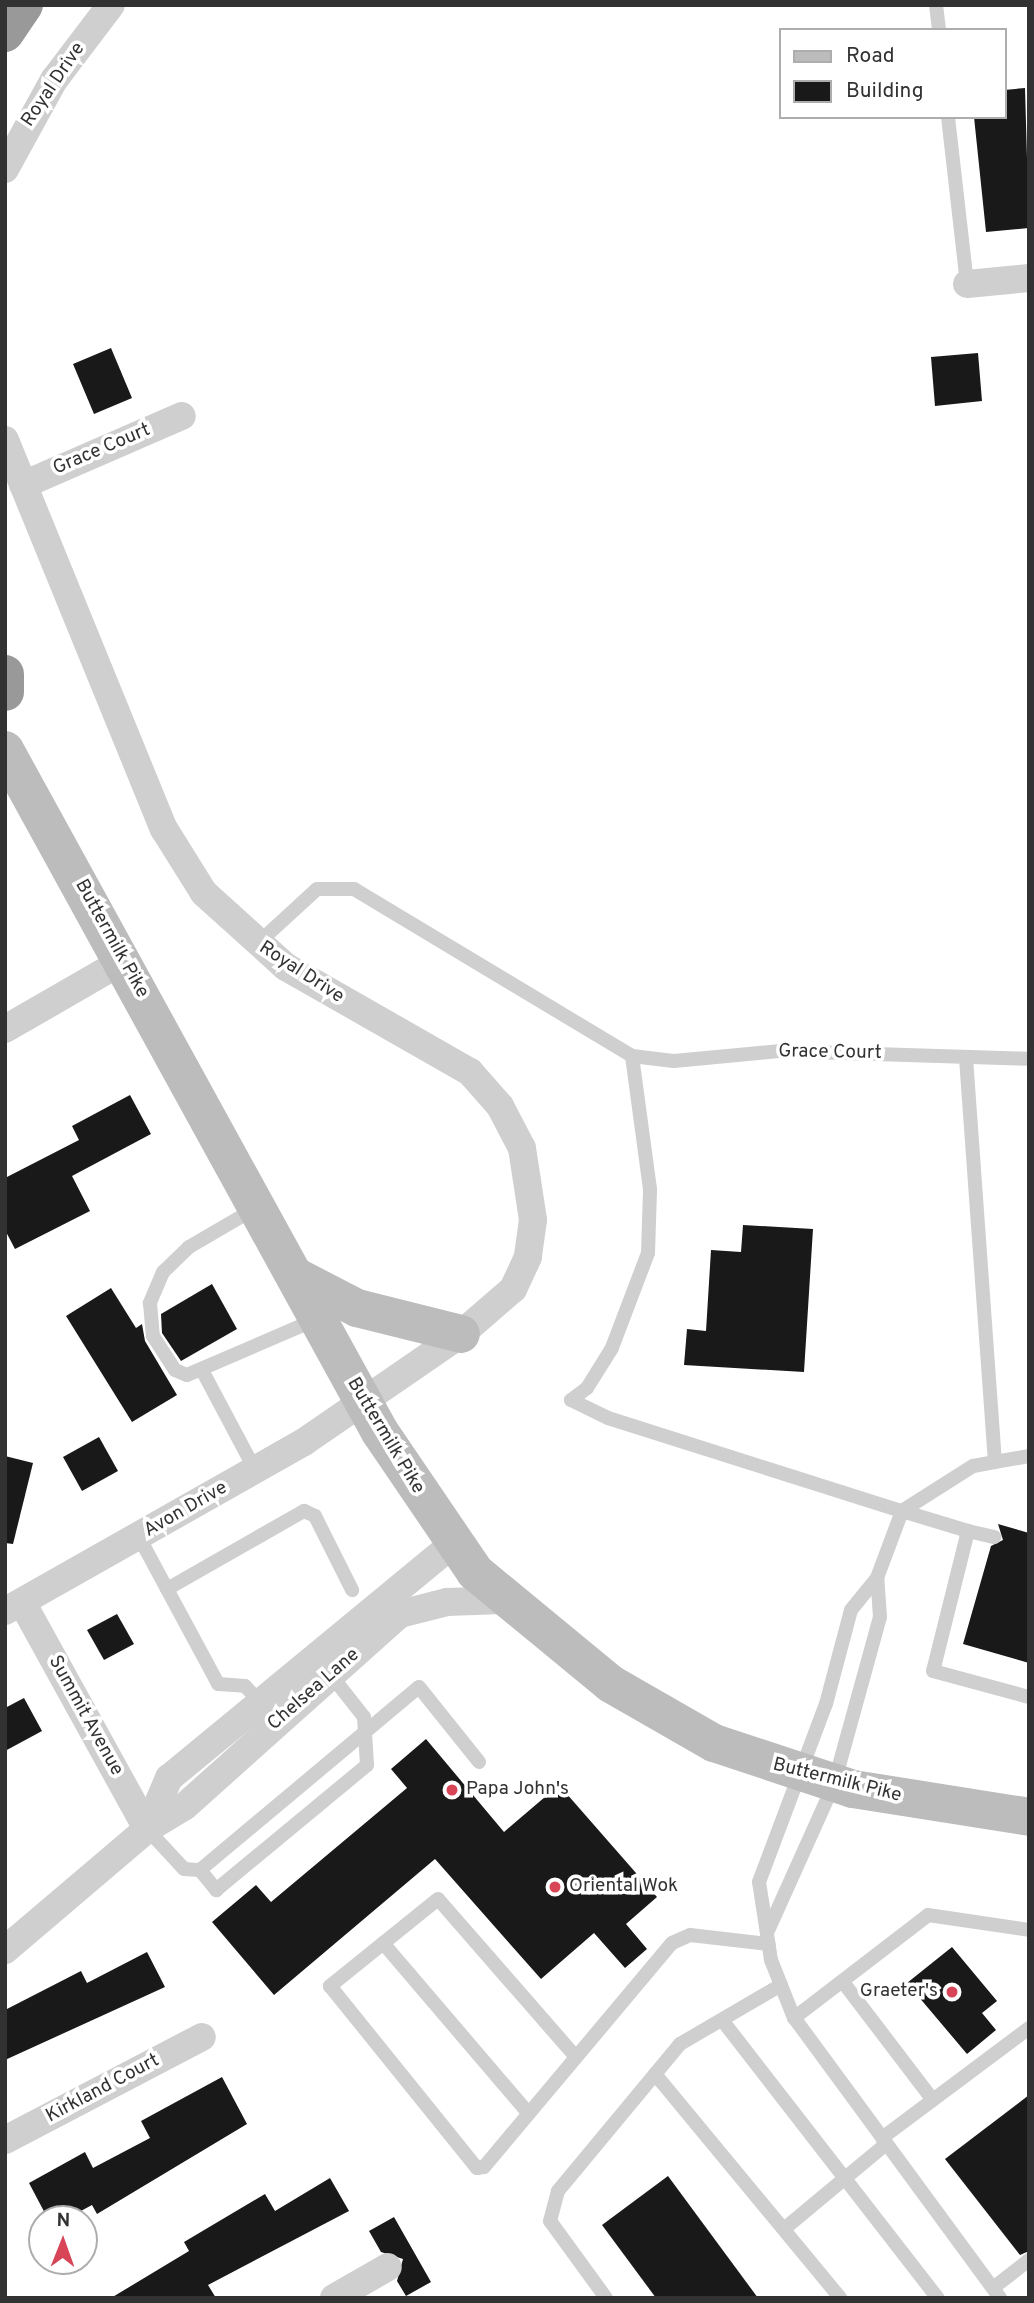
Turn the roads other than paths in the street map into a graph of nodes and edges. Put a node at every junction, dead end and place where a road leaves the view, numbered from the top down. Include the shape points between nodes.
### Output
1 (24, 5) edge
2 (111, 5) edge
3 (936, 5) edge
4 (939, 28) edge
5 (5, 33) edge
6 (948, 119) edge
7 (5, 169) edge
8 (1029, 278) edge
9 (967, 284) joint
10 (182, 416) dead end
11 (5, 440) edge
12 (23, 485) junction
13 (5, 674) edge
14 (5, 692) edge
15 (5, 750) edge
16 (257, 944) junction
17 (123, 961) junction
18 (5, 1029) edge
19 (632, 1056) junction
20 (966, 1058) junction
21 (1029, 1059) edge
22 (257, 1207) junction
23 (333, 1311) junction
24 (461, 1334) junction
25 (203, 1372) junction
26 (364, 1402) junction
27 (1029, 1456) edge
28 (995, 1459) junction
29 (255, 1470) junction
30 (902, 1511) junction
31 (968, 1531) junction
32 (139, 1537) junction
33 (994, 1537) dead end
34 (453, 1544) junction
35 (877, 1578) junction
36 (167, 1589) junction
37 (352, 1590) dead end
38 (503, 1600) junction
39 (14, 1608) edge
40 (331, 1675) junction
41 (1029, 1697) edge
42 (260, 1702) junction
43 (362, 1731) junction
44 (479, 1762) dead end
45 (799, 1774) junction
46 (834, 1784) junction
47 (1029, 1817) edge
48 (147, 1829) junction
49 (200, 1870) junction
50 (1029, 1930) edge
51 (767, 1938) junction
52 (383, 1943) junction
53 (5, 1950) edge
54 (843, 1982) junction
55 (781, 1985) junction
56 (794, 2018) junction
57 (722, 2020) junction
58 (1029, 2028) edge
59 (202, 2037) dead end
60 (575, 2056) junction
61 (655, 2074) junction
62 (933, 2100) junction
63 (528, 2113) junction
64 (5, 2140) edge
65 (884, 2141) junction
66 (844, 2177) junction
67 (783, 2229) junction
68 (1029, 2260) edge
69 (388, 2267) dead end
70 (997, 2293) edge
71 (334, 2298) edge
72 (606, 2298) edge
73 (840, 2298) edge
74 (938, 2298) edge

1 - 5 highway
2 - 7 street, Royal Drive via 54,80
3 - 4 lane
6 - 9 lane
8 - 9 street
10 - 12 street, Grace Court
11 - 12 street, Royal Drive
12 - 16 street, Royal Drive via 164,830 204,893
13 - 14 highway
15 - 17 main road, Buttermilk Pike
16 - 19 lane via 295,902 317,889 354,889
16 - 24 street, Royal Drive via 470,1072 500,1106 522,1148 531,1187 528,1257 513,1289
17 - 18 street
17 - 22 main road, Buttermilk Pike
19 - 20 lane, Grace Court via 674,1061 779,1051
19 - 30 lane via 650,1190 648,1253 611,1348 587,1388 571,1400 608,1418
20 - 21 lane, Grace Court
20 - 28 lane
22 - 23 main road, Buttermilk Pike via 295,1276
22 - 25 lane via 174,1258 154,1288 153,1336 175,1370
23 - 24 main road
23 - 25 lane
23 - 26 main road, Buttermilk Pike
24 - 26 street, Royal Drive
25 - 29 lane
26 - 29 street, Avon Drive
26 - 34 main road, Buttermilk Pike
27 - 28 lane
28 - 30 lane
29 - 32 street, Avon Drive
30 - 31 lane
30 - 35 lane
31 - 33 lane
31 - 41 lane via 933,1671
32 - 36 lane
32 - 39 street, Avon Drive
34 - 38 main road, Buttermilk Pike
34 - 42 street, Chelsea Lane
35 - 45 lane via 851,1610 826,1704
35 - 46 lane via 880,1617
36 - 37 lane via 304,1511 315,1517
36 - 42 lane via 218,1684 245,1686
38 - 40 street, Chelsea Lane via 447,1602 400,1614
38 - 45 main road, Buttermilk Pike via 646,1709 714,1743
39 - 48 street, Summit Avenue
40 - 43 lane via 364,1717
40 - 48 street, Chelsea Lane via 185,1806
42 - 48 street, Chelsea Lane via 169,1778
43 - 44 lane via 419,1687
43 - 49 lane
43 - 49 lane via 367,1765 216,1890
45 - 46 main road, Buttermilk Pike
45 - 51 lane via 759,1882
46 - 47 main road, Buttermilk Pike
46 - 51 lane
48 - 49 lane via 184,1869
48 - 53 street, Chelsea Lane
50 - 54 lane via 928,1915
51 - 55 lane
51 - 60 lane via 690,1935 672,1943
52 - 60 lane via 438,1899 444,1901
52 - 63 lane
52 - 63 lane via 331,1992 477,2168
54 - 56 lane
54 - 62 lane
55 - 56 lane
55 - 57 lane
56 - 65 lane
57 - 61 lane via 680,2044
57 - 66 lane
58 - 62 lane
59 - 64 street, Kirkland Court
60 - 63 lane
61 - 67 lane
61 - 72 lane via 558,2191 550,2221
62 - 65 lane
65 - 66 lane
65 - 70 lane
66 - 67 lane
66 - 74 lane
67 - 73 lane
68 - 70 lane
69 - 71 street

